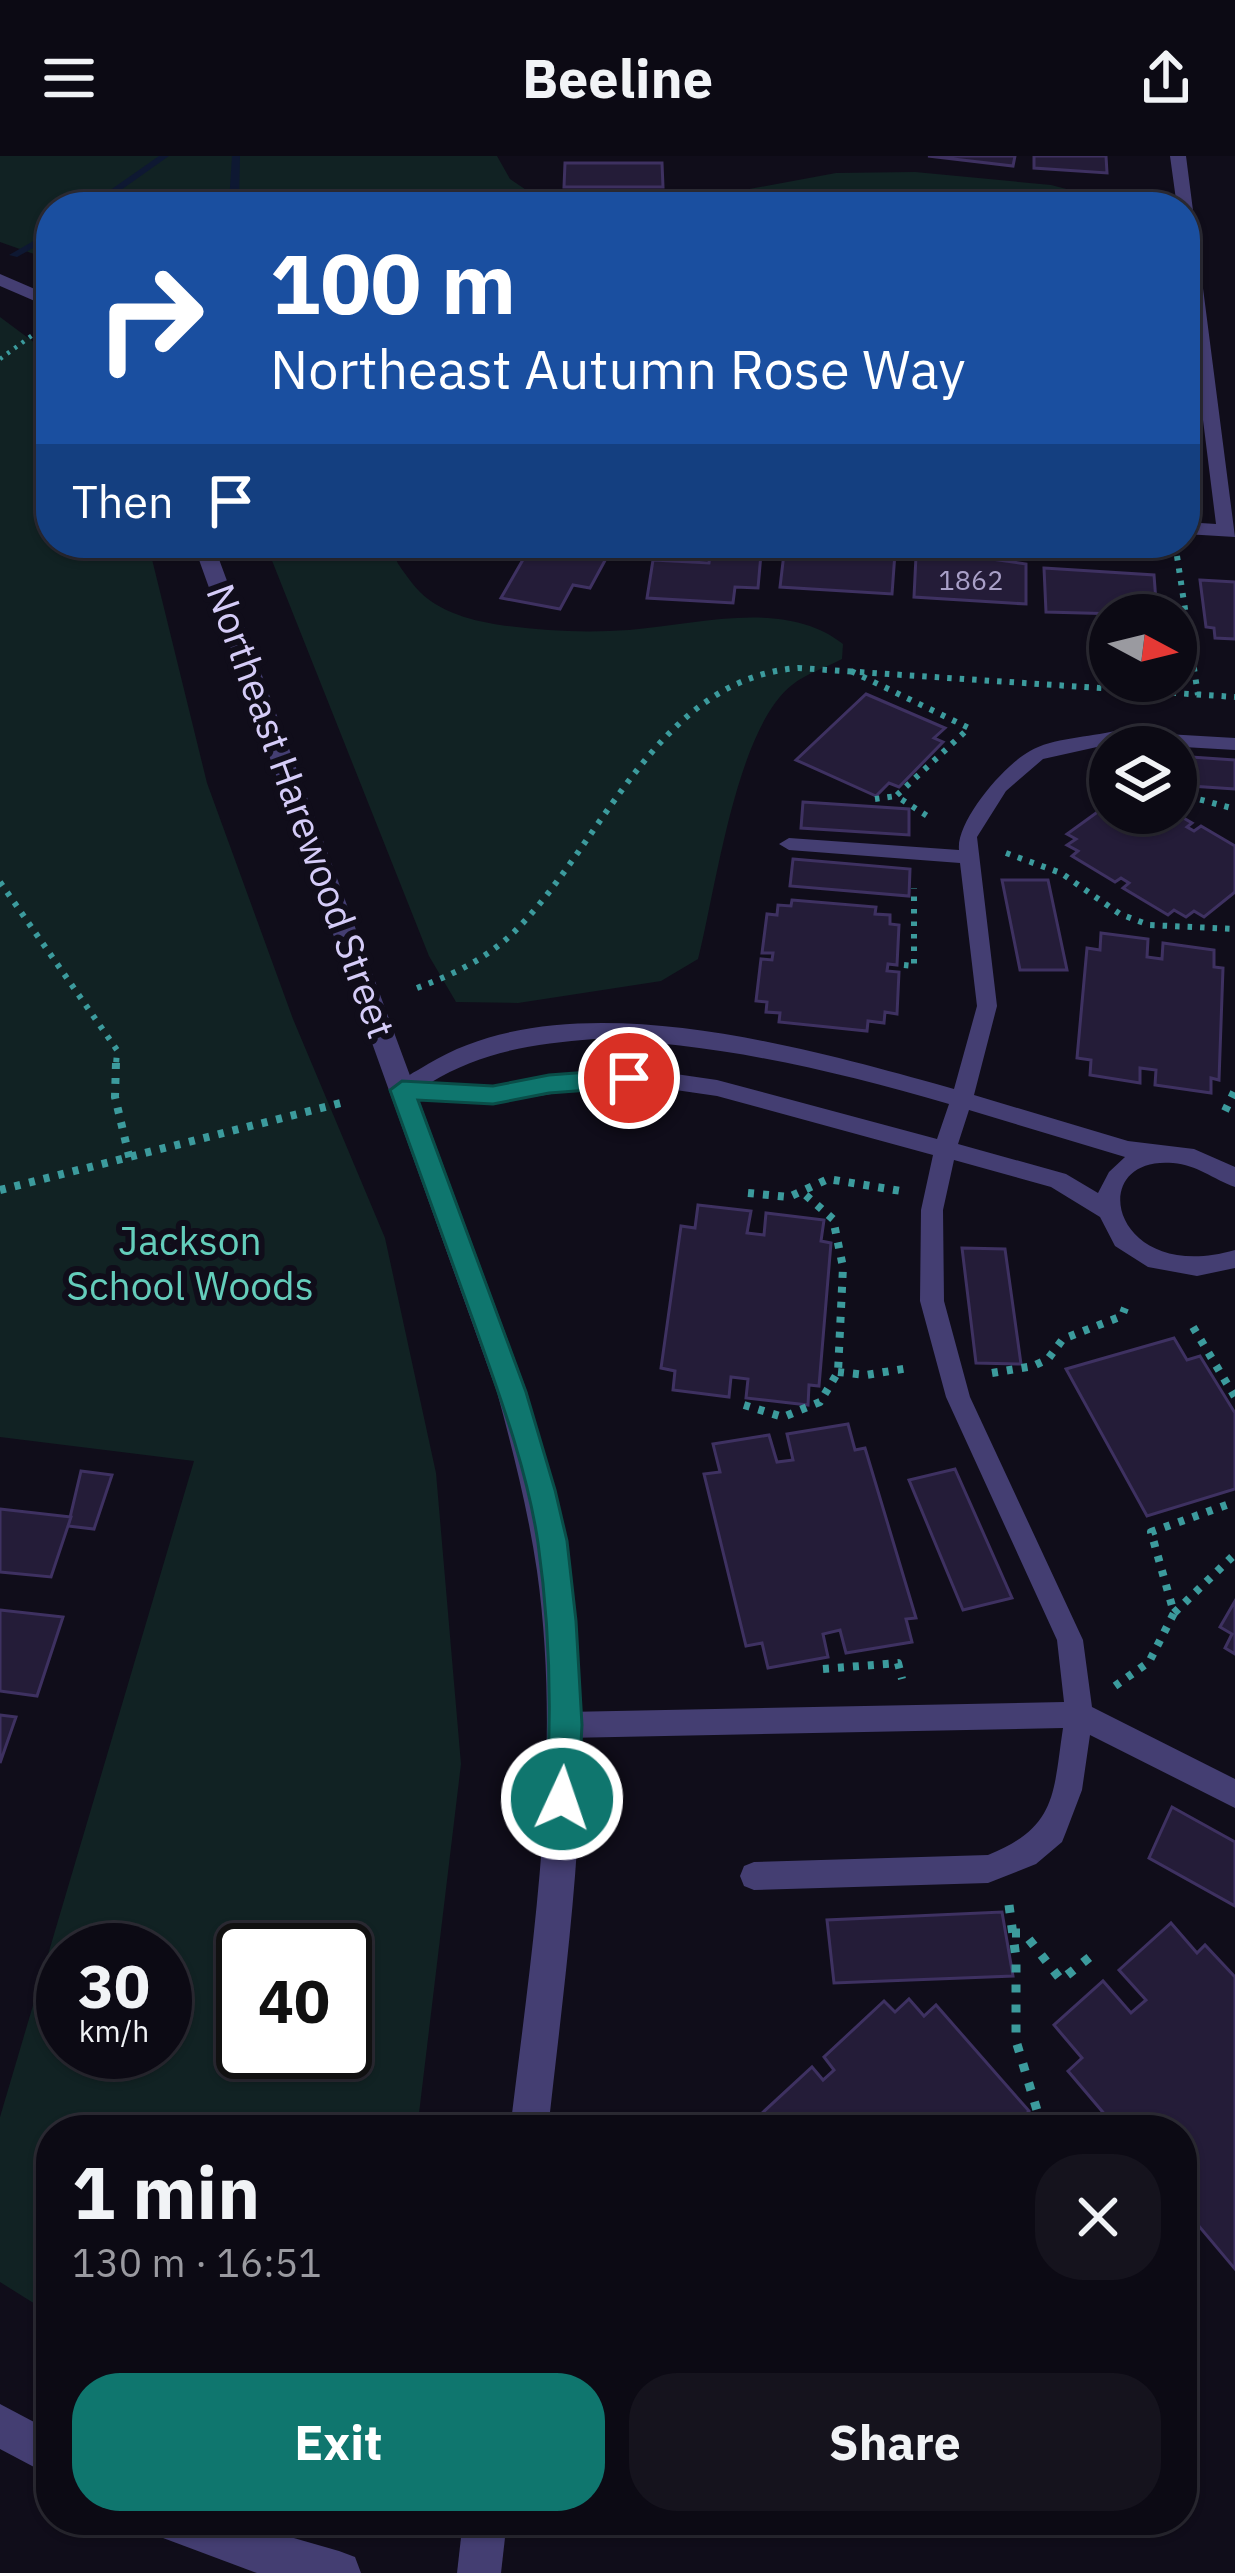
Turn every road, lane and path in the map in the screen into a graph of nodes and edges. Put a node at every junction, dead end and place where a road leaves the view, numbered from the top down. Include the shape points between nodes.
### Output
1 (1178, 156) edge
2 (1183, 192) edge
3 (0, 279) edge
4 (36, 296) edge
5 (1200, 313) edge
6 (36, 332) edge
7 (0, 358) edge
8 (1200, 530) edge
9 (1231, 531) edge
10 (208, 558) edge
11 (1178, 558) edge
12 (851, 671) junction
13 (1198, 695) junction
14 (1235, 698) edge
15 (1235, 744) edge
16 (896, 796) junction
17 (1197, 799) edge
18 (875, 800) dead end
19 (1235, 809) edge
20 (940, 825) dead end
21 (789, 844) dead end
22 (993, 850) dead end
23 (968, 857) junction
24 (914, 868) dead end
25 (0, 882) edge
26 (1235, 929) edge
27 (904, 965) dead end
28 (417, 988) dead end
29 (402, 1090) junction
30 (1235, 1090) edge
31 (960, 1099) junction
32 (345, 1102) dead end
33 (1225, 1111) dead end
34 (945, 1148) junction
35 (1154, 1155) junction
36 (130, 1160) junction
37 (1235, 1178) edge
38 (0, 1190) edge
39 (801, 1191) junction
40 (903, 1191) dead end
41 (748, 1193) dead end
42 (1111, 1213) junction
43 (1235, 1259) edge
44 (1125, 1308) dead end
45 (1192, 1327) dead end
46 (911, 1368) dead end
47 (838, 1372) junction
48 (978, 1376) dead end
49 (1235, 1397) edge
50 (744, 1405) dead end
51 (1235, 1502) edge
52 (1232, 1557) dead end
53 (1174, 1613) junction
54 (823, 1669) dead end
55 (903, 1681) dead end
56 (1114, 1687) dead end
57 (1079, 1715) junction
58 (566, 1725) junction
59 (1235, 1794) edge
60 (754, 1876) dead end
61 (1009, 1905) dead end
62 (1012, 1933) junction
63 (1096, 1952) dead end
64 (530, 2115) edge
65 (1038, 2115) edge
66 (0, 2425) edge
67 (36, 2446) edge
68 (212, 2535) edge
69 (483, 2535) edge
70 (339, 2573) edge
71 (479, 2573) edge

1 - 2 street
3 - 4 street
5 - 9 street
6 - 7 path
8 - 9 street
10 - 29 street, Northeast Harewood Street
11 - 13 path
12 - 13 path
12 - 16 path via 969,728
12 - 28 path via 778,668 707,698 615,798 540,909 453,978
13 - 14 path
15 - 23 lane via 1115,736 1037,754 999,787 967,837
16 - 18 path
16 - 20 path
17 - 19 path
21 - 23 lane
22 - 26 path via 1040,862 1149,925
23 - 31 lane via 987,1006
24 - 27 path via 914,965
25 - 36 path via 116,1050 115,1097
29 - 31 lane via 471,1051 672,1033
29 - 34 lane via 493,1095 655,1078
29 - 58 street, Northeast Harewood Street via 531,1446 552,1541
30 - 33 path
31 - 34 lane
31 - 35 lane
32 - 36 path
34 - 42 lane via 1058,1180
34 - 57 lane via 932,1210 932,1301 958,1397 1070,1640
35 - 37 lane via 1181,1154
35 - 42 lane via 1113,1180
36 - 38 path
39 - 40 path via 828,1179
39 - 41 path
39 - 47 path via 833,1219 843,1267
42 - 43 lane via 1129,1244 1154,1261 1184,1269
44 - 48 path via 1033,1366
45 - 49 path
46 - 47 path
47 - 50 path via 820,1402 783,1417
51 - 53 path via 1151,1532
52 - 53 path
53 - 56 path via 1149,1662
54 - 55 path via 898,1663
57 - 58 lane
57 - 59 lane
57 - 60 lane via 1068,1790 1052,1832 1026,1854 988,1869
58 - 64 street, Northeast Harewood Street
61 - 62 path
62 - 63 path via 1024,1933 1061,1980
62 - 65 path via 1016,2041
66 - 67 street
68 - 70 street
69 - 71 street

